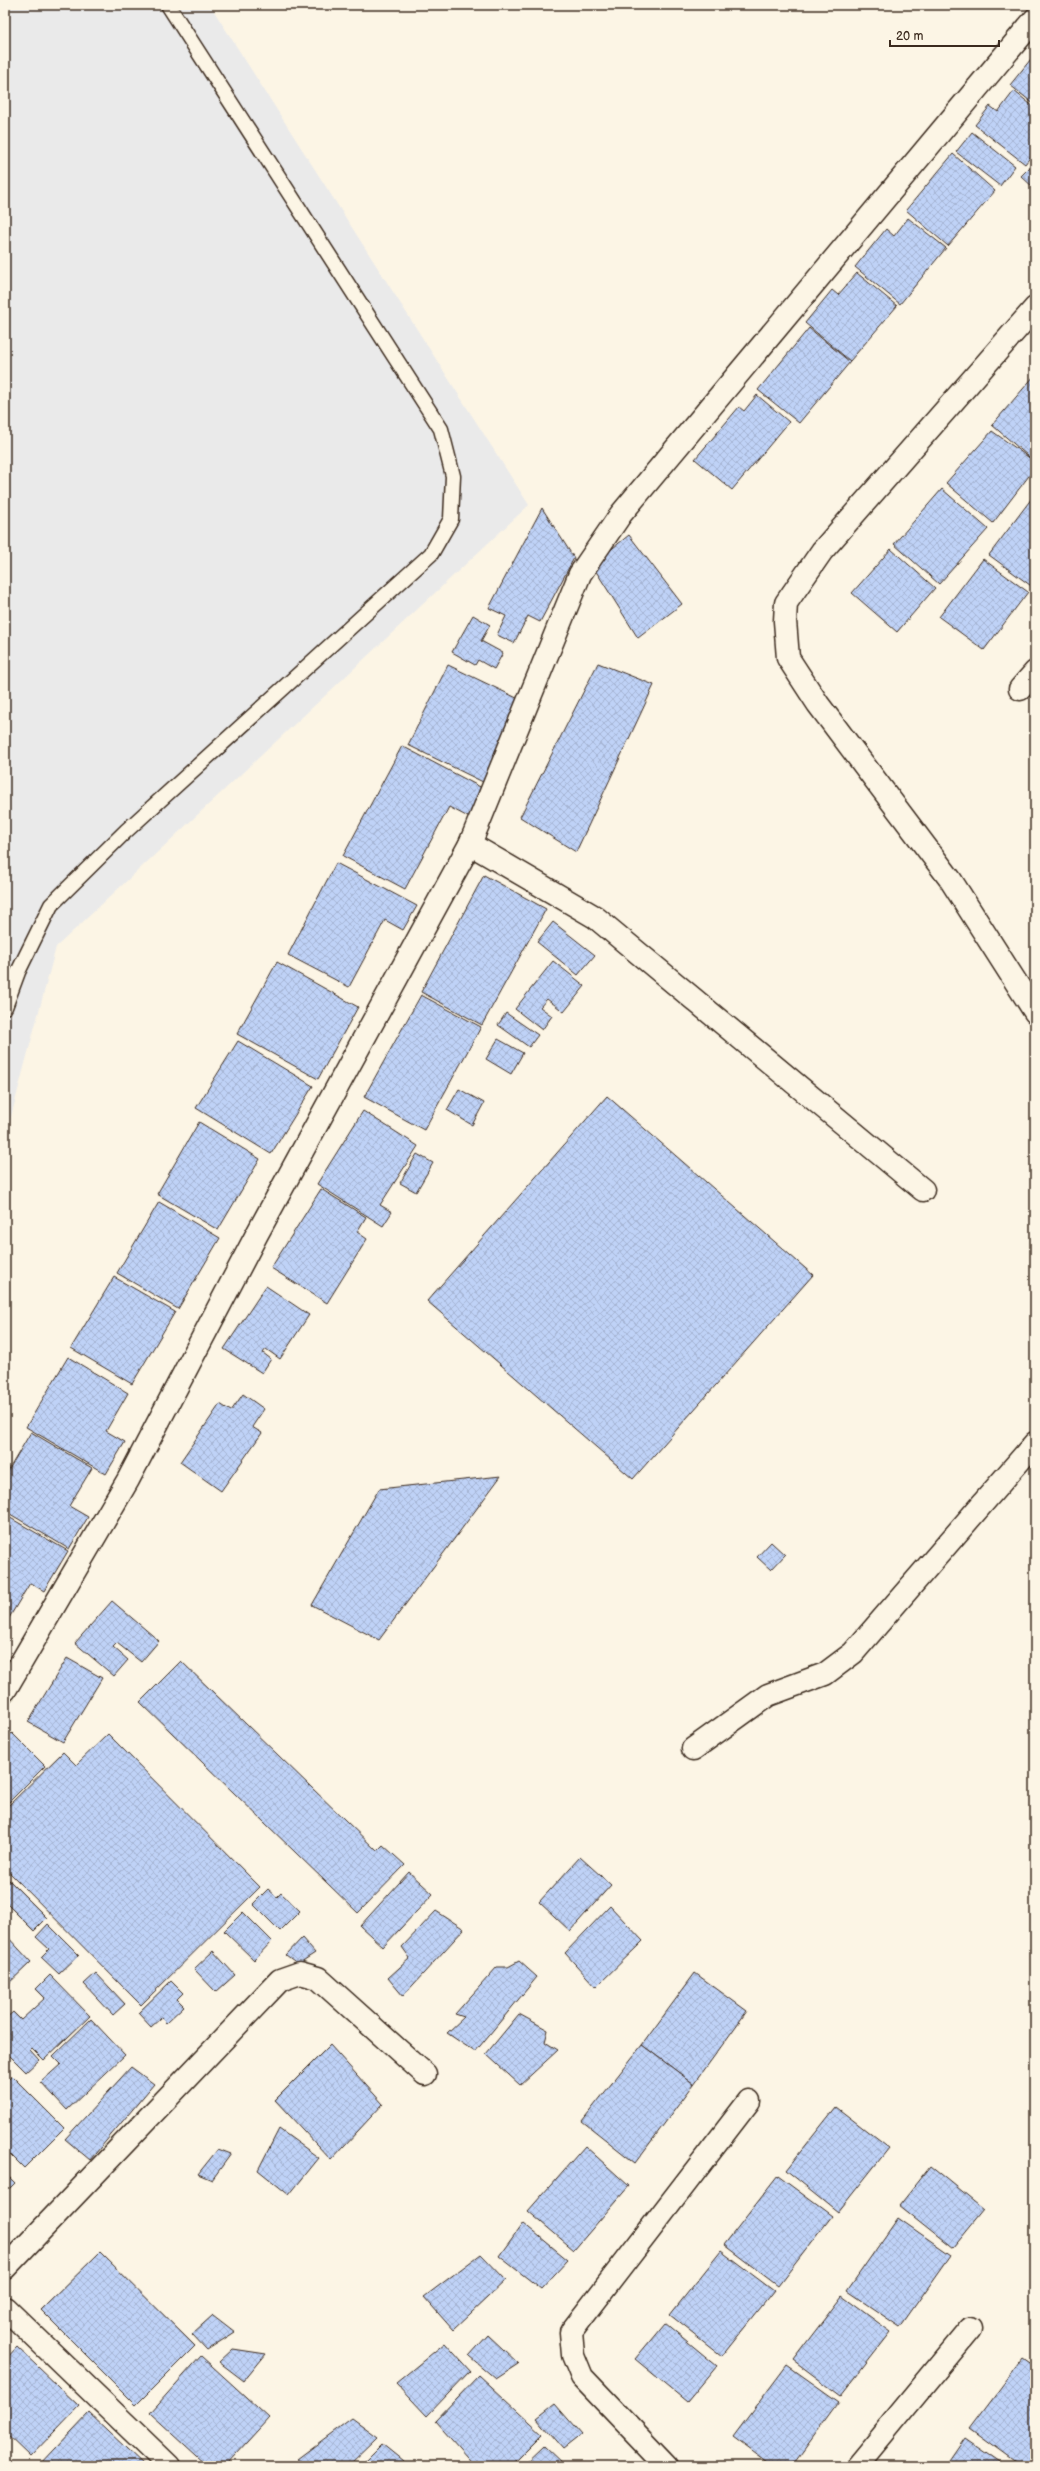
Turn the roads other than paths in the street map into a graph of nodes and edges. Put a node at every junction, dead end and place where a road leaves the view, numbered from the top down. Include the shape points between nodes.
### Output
1 (168, 5) edge
2 (1035, 19) edge
3 (1035, 308) edge
4 (1035, 672) edge
5 (1020, 689) dead end
6 (470, 844) junction
7 (5, 1007) edge
8 (1035, 1012) edge
9 (923, 1190) dead end
10 (1035, 1443) edge
11 (5, 1690) edge
12 (693, 1749) dead end
13 (425, 2074) dead end
14 (749, 2101) dead end
15 (5, 2268) edge
16 (5, 2308) edge
17 (970, 2329) dead end
18 (169, 2466) edge
19 (667, 2466) edge
20 (857, 2466) edge

1 - 7 lane via 441,429 453,476 451,519 432,554 126,831 51,905 18,972
2 - 6 street via 621,514 580,574
3 - 8 street via 822,551 786,603 785,621 788,658 818,704 950,879
4 - 5 street
6 - 9 street via 595,916
6 - 11 street via 257,1234 128,1480
10 - 12 street via 853,1653 825,1674 768,1695
13 - 15 street via 318,1978 300,1973 280,1980
14 - 19 street via 571,2332 573,2355 582,2377
16 - 18 street
17 - 20 street

